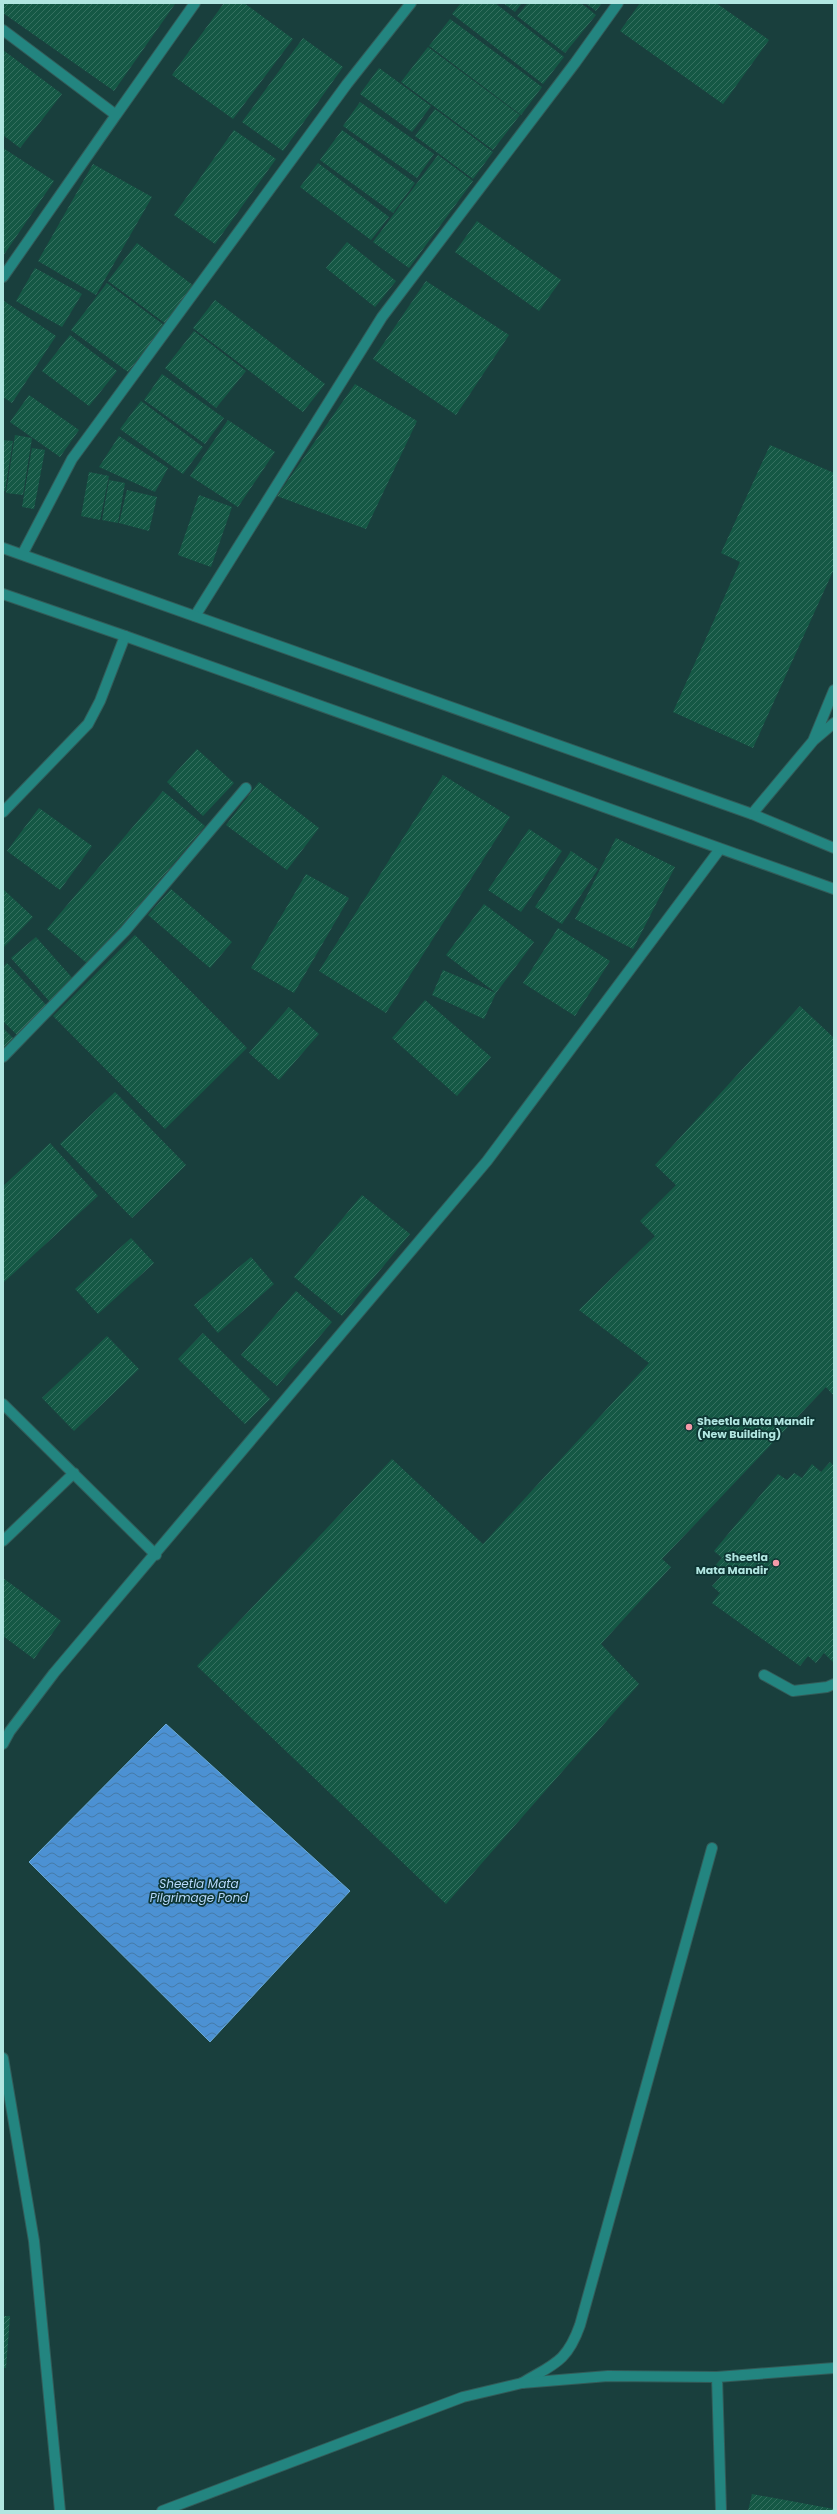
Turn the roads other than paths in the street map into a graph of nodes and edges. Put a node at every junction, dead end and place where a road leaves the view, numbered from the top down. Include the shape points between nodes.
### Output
1 (195, 3) edge
2 (411, 3) edge
3 (618, 3) edge
4 (3, 30) edge
5 (116, 115) junction
6 (3, 277) edge
7 (3, 548) edge
8 (23, 553) junction
9 (3, 594) edge
10 (195, 616) junction
11 (125, 636) junction
12 (834, 690) edge
13 (834, 724) edge
14 (813, 741) junction
15 (246, 788) dead end
16 (3, 812) edge
17 (752, 814) junction
18 (834, 848) edge
19 (720, 849) junction
20 (834, 890) edge
21 (3, 1057) edge
22 (3, 1404) edge
23 (74, 1472) junction
24 (3, 1541) edge
25 (156, 1554) junction
26 (764, 1675) dead end
27 (834, 1684) edge
28 (3, 1744) edge
29 (712, 1848) dead end
30 (3, 2058) edge
31 (834, 2368) edge
32 (717, 2377) junction
33 (522, 2384) junction
34 (190, 2506) edge
35 (60, 2511) edge
36 (162, 2511) edge
37 (721, 2511) edge

1 - 5 street
2 - 8 street via 347,84 72,459
3 - 10 street via 382,317
4 - 5 street
5 - 6 street
7 - 8 street
8 - 10 street
9 - 11 street
10 - 17 street
11 - 16 street via 100,701 88,724
11 - 19 street
12 - 14 street
13 - 14 street
14 - 17 street
15 - 21 street via 125,931
17 - 18 street
19 - 20 street
19 - 25 street via 487,1161
22 - 23 street
23 - 24 street
23 - 25 street
25 - 28 street via 54,1673
26 - 27 street via 793,1691
29 - 33 street via 578,2332 573,2345 561,2360
30 - 35 street via 34,2241
31 - 32 street
32 - 33 street via 608,2376
32 - 37 street
33 - 34 street via 463,2397
34 - 36 street

